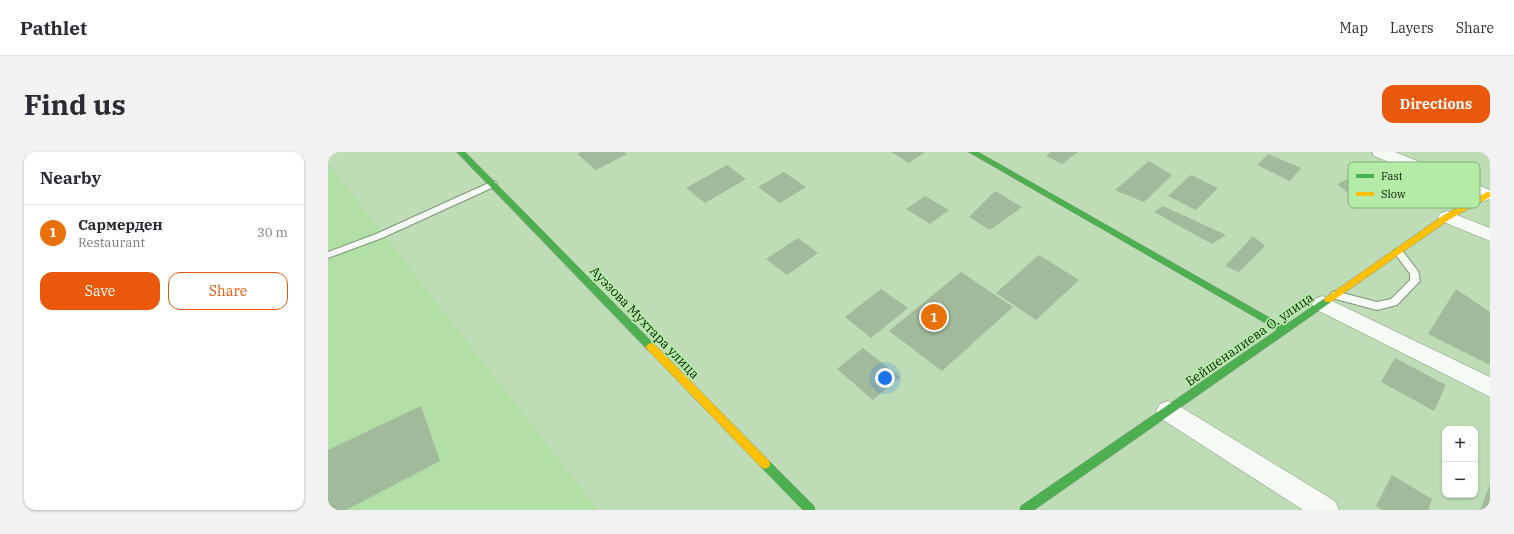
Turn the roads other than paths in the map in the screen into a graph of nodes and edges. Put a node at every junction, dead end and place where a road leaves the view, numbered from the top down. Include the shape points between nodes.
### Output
1 (461, 152) edge
2 (974, 152) edge
3 (1380, 152) edge
4 (1405, 162) edge
5 (493, 184) junction
6 (1464, 208) edge
7 (1447, 217) junction
8 (1490, 235) edge
9 (1398, 251) junction
10 (328, 255) edge
11 (1328, 299) junction
12 (1284, 330) junction
13 (1490, 388) edge
14 (1168, 411) junction
15 (810, 510) edge
16 (1025, 510) edge
17 (1326, 510) edge

1 - 5 street, Ауэзова Мухтара улица
2 - 12 street
3 - 4 street
5 - 10 lane via 379,236
5 - 15 street, Ауэзова Мухтара улица
6 - 7 street, Бейшеналиева О. улица
7 - 8 street
7 - 9 street, Бейшеналиева О. улица
9 - 11 street, Бейшеналиева О. улица
9 - 11 lane via 1415,273 1416,281 1394,302 1377,306
11 - 12 street, Бейшеналиева О. улица
11 - 13 street
12 - 14 street, Бейшеналиева О. улица
14 - 16 street, Бейшеналиева О. улица
14 - 17 street

